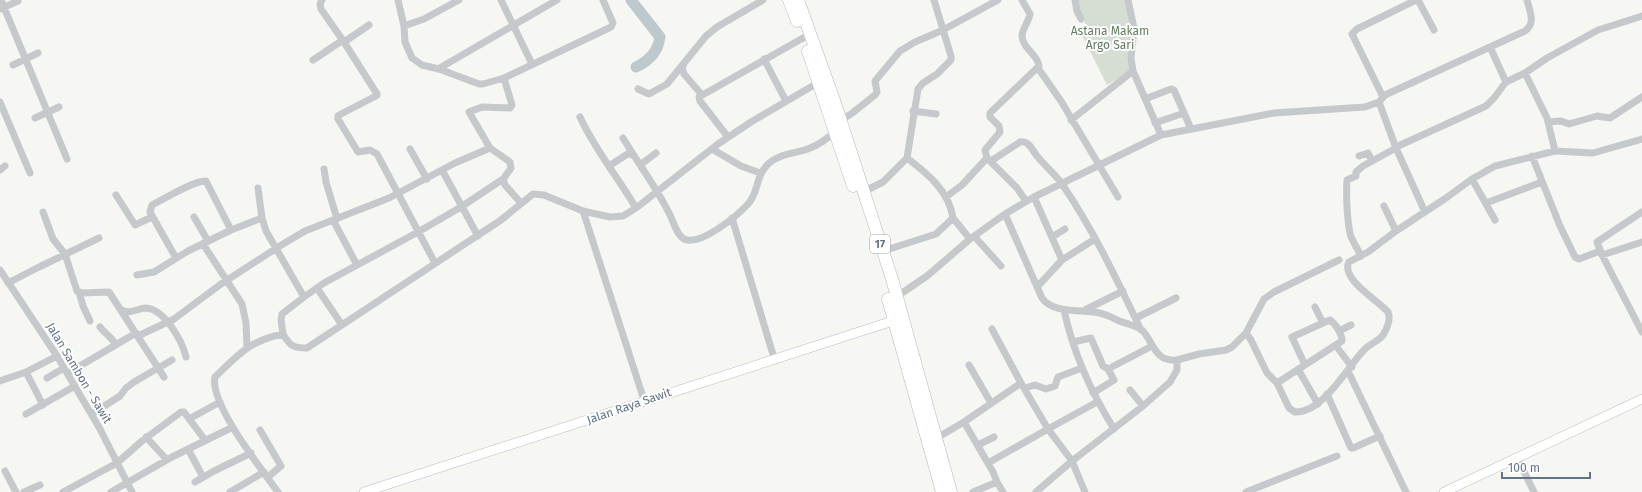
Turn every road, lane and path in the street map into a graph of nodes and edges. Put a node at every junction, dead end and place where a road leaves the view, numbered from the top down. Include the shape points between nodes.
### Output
1 (322, 0) edge
2 (398, 0) edge
3 (459, 0) edge
4 (501, 0) edge
5 (557, 0) edge
6 (603, 0) edge
7 (763, 0) edge
8 (789, 0) edge
9 (798, 0) edge
10 (934, 0) edge
11 (998, 0) edge
12 (1022, 0) edge
13 (1075, 0) edge
14 (1417, 0) edge
15 (1527, 0) edge
16 (18, 1) edge
17 (1130, 1) edge
18 (1403, 3) edge
19 (2, 5) edge
20 (1642, 16) edge
21 (1081, 19) dead end
22 (369, 25) dead end
23 (404, 26) junction
24 (514, 26) junction
25 (943, 30) junction
26 (1434, 30) dead end
27 (803, 38) junction
28 (343, 41) junction
29 (1490, 47) junction
30 (38, 54) dead end
31 (26, 59) junction
32 (764, 59) junction
33 (314, 60) dead end
34 (685, 63) junction
35 (532, 64) junction
36 (13, 65) dead end
37 (1038, 68) junction
38 (438, 69) junction
39 (1133, 71) junction
40 (1525, 73) junction
41 (504, 79) junction
42 (822, 81) junction
43 (1506, 82) junction
44 (638, 89) dead end
45 (702, 95) junction
46 (1642, 97) edge
47 (1145, 99) junction
48 (1381, 99) junction
49 (786, 101) junction
50 (0, 102) edge
51 (59, 107) dead end
52 (913, 111) junction
53 (48, 112) junction
54 (1184, 112) junction
55 (936, 114) dead end
56 (580, 117) dead end
57 (35, 118) dead end
58 (840, 120) junction
59 (1071, 120) junction
60 (1548, 122) junction
61 (1155, 123) junction
62 (1191, 129) junction
63 (836, 132) junction
64 (1161, 135) junction
65 (728, 137) junction
66 (623, 138) dead end
67 (1642, 139) edge
68 (1396, 147) junction
69 (490, 148) junction
70 (410, 149) dead end
71 (712, 149) junction
72 (1555, 151) junction
73 (656, 153) dead end
74 (634, 156) junction
75 (1359, 156) dead end
76 (1532, 156) junction
77 (907, 158) junction
78 (67, 159) dead end
79 (989, 159) junction
80 (1372, 161) junction
81 (640, 165) junction
82 (1100, 165) junction
83 (609, 166) junction
84 (324, 169) dead end
85 (442, 170) junction
86 (30, 173) dead end
87 (760, 173) junction
88 (503, 178) junction
89 (427, 179) junction
90 (1472, 179) junction
91 (1542, 182) junction
92 (1062, 184) junction
93 (258, 188) dead end
94 (863, 192) junction
95 (657, 193) junction
96 (398, 194) junction
97 (116, 195) dead end
98 (946, 197) junction
99 (1034, 197) junction
100 (1118, 197) dead end
101 (1026, 201) junction
102 (522, 202) junction
103 (1486, 203) junction
104 (1384, 206) dead end
105 (461, 207) junction
106 (636, 208) junction
107 (583, 211) junction
108 (43, 212) dead end
109 (1425, 212) junction
110 (1642, 212) edge
111 (1005, 214) junction
112 (194, 216) dead end
113 (152, 217) junction
114 (262, 218) junction
115 (732, 218) junction
116 (953, 218) junction
117 (335, 219) junction
118 (1495, 220) dead end
119 (1066, 229) dead end
120 (231, 230) junction
121 (1396, 231) junction
122 (418, 232) junction
123 (478, 236) junction
124 (972, 237) junction
125 (1052, 237) junction
126 (99, 238) dead end
127 (1095, 239) junction
128 (206, 242) junction
129 (1642, 242) edge
130 (276, 248) junction
131 (883, 251) junction
132 (1601, 253) junction
133 (65, 254) junction
134 (1361, 256) junction
135 (176, 258) junction
136 (1062, 260) junction
137 (1339, 260) dead end
138 (435, 264) junction
139 (357, 265) junction
140 (1001, 266) dead end
141 (0, 270) edge
142 (137, 275) dead end
143 (226, 281) junction
144 (8, 283) junction
145 (1037, 286) junction
146 (318, 288) junction
147 (1122, 291) junction
148 (79, 292) junction
149 (304, 297) junction
150 (896, 297) junction
151 (1176, 298) dead end
152 (1315, 307) dead end
153 (122, 310) junction
154 (1085, 311) junction
155 (1064, 312) junction
156 (1136, 318) junction
157 (897, 319) junction
158 (90, 321) dead end
159 (170, 322) junction
160 (1323, 323) junction
161 (1351, 325) dead end
162 (342, 326) junction
163 (100, 327) dead end
164 (992, 329) dead end
165 (1141, 330) junction
166 (1339, 331) junction
167 (1642, 332) edge
168 (1246, 333) junction
169 (283, 334) junction
170 (137, 335) junction
171 (1073, 342) junction
172 (116, 345) junction
173 (1152, 346) junction
174 (1336, 346) junction
175 (246, 347) junction
176 (58, 356) junction
177 (186, 357) dead end
178 (774, 358) junction
179 (172, 360) dead end
180 (1177, 360) junction
181 (969, 365) dead end
182 (158, 367) junction
183 (1302, 367) junction
184 (1082, 368) junction
185 (1108, 369) junction
186 (1350, 369) junction
187 (66, 371) junction
188 (26, 372) junction
189 (164, 377) dead end
190 (47, 378) dead end
191 (0, 381) edge
192 (1277, 383) junction
193 (75, 386) junction
194 (1023, 386) junction
195 (1130, 390) dead end
196 (1093, 393) junction
197 (1327, 394) junction
198 (1642, 399) edge
199 (644, 400) junction
200 (220, 402) junction
201 (1097, 402) junction
202 (991, 403) junction
203 (1318, 404) junction
204 (43, 406) junction
205 (1143, 406) junction
206 (26, 414) dead end
207 (92, 414) junction
208 (189, 419) junction
209 (964, 422) junction
210 (233, 427) junction
211 (1048, 429) junction
212 (1114, 429) junction
213 (260, 430) dead end
214 (1380, 436) junction
215 (146, 437) junction
216 (994, 437) dead end
217 (935, 438) junction
218 (205, 440) junction
219 (978, 445) junction
220 (188, 449) junction
221 (251, 453) junction
222 (1337, 456) dead end
223 (1517, 457) junction
224 (167, 460) junction
225 (1072, 461) junction
226 (117, 463) junction
227 (988, 463) junction
228 (4, 471) dead end
229 (266, 474) junction
230 (203, 477) junction
231 (127, 482) junction
232 (195, 482) dead end
233 (997, 482) junction
234 (40, 485) dead end
235 (16, 492) edge
236 (24, 492) edge
237 (63, 492) edge
238 (111, 492) edge
239 (132, 492) edge
240 (230, 492) edge
241 (278, 492) edge
242 (364, 492) edge
243 (942, 492) edge
244 (951, 492) edge
245 (973, 492) edge
246 (1003, 492) edge
247 (1036, 492) edge
248 (1085, 492) edge
249 (1246, 492) edge
250 (1406, 492) edge
251 (1444, 492) edge
252 (1534, 492) edge

1 - 28 street via 320,6
2 - 23 street
3 - 23 street via 424,19
4 - 24 street
5 - 24 street
6 - 35 street via 612,23 611,27
7 - 34 street via 717,27 706,36
8 - 27 highway, 17
9 - 42 highway, 17
10 - 25 street
11 - 25 street
12 - 37 street via 1030,14 1023,32 1023,41 1039,63
13 - 21 street via 1076,11
14 - 18 street
14 - 26 street
15 - 29 street via 1532,20 1529,28
16 - 19 street
17 - 39 street via 1134,28 1131,58
18 - 48 street via 1352,34
19 - 31 street
20 - 40 street via 1598,30
22 - 28 street
23 - 38 street via 404,42 412,58
24 - 35 street
24 - 38 street
25 - 52 street via 951,60 920,86
25 - 58 street via 900,51 875,81 875,95
27 - 32 street
27 - 42 highway, 17
28 - 33 street
28 - 96 street via 377,95 338,118 358,152 374,152
29 - 43 street
29 - 48 street
30 - 31 street
31 - 36 street
31 - 53 street
32 - 45 street
32 - 49 street
34 - 44 street via 659,90 649,94
34 - 45 street via 682,67 684,74
35 - 41 street
37 - 59 street
37 - 79 street via 990,113 1000,132 985,150
38 - 41 street via 479,84
39 - 47 street
39 - 59 street
40 - 43 street
40 - 60 street
41 - 69 street via 512,105 510,108 482,107 469,112
42 - 49 street
42 - 58 highway, 17
42 - 63 highway, 17
43 - 68 street via 1486,106
45 - 65 street via 699,97 700,101
46 - 60 street via 1610,118 1597,116 1569,124 1562,121
47 - 54 street via 1171,89 1174,90
47 - 61 street
48 - 62 street via 1371,106 1352,109 1274,113
48 - 68 street
49 - 65 street
50 - 86 street
51 - 53 street
52 - 55 street
52 - 77 street
53 - 57 street
53 - 78 street
54 - 61 street
54 - 62 street
56 - 83 street via 592,142
58 - 94 highway, 17
59 - 82 street
60 - 72 street
61 - 64 street
62 - 64 street
63 - 87 street via 810,149 776,158
63 - 157 highway, 17
64 - 82 street
65 - 71 street
66 - 74 street
67 - 72 street via 1593,153
68 - 80 street
68 - 109 street
69 - 85 street
69 - 88 street via 510,162 510,170
70 - 89 street
71 - 87 street via 741,166
71 - 95 street
72 - 76 street
73 - 81 street
74 - 81 street
74 - 83 street via 629,153
75 - 80 street via 1368,153
76 - 90 street via 1495,166
76 - 91 street
77 - 94 street via 883,182
77 - 98 street via 929,175
79 - 92 street via 1024,141
79 - 98 street
79 - 101 street
80 - 134 street via 1361,167 1356,176 1347,180 1350,231
81 - 95 street
82 - 92 street
82 - 100 street
83 - 106 street
84 - 117 street
85 - 89 street
85 - 105 street
87 - 115 street via 754,196
88 - 102 street via 505,185
88 - 105 street
89 - 96 street
90 - 103 street
90 - 109 street
91 - 103 street
91 - 132 street via 1575,256 1579,259
92 - 99 street
92 - 127 street
93 - 114 street
94 - 131 highway, 17
95 - 106 street
95 - 115 street via 684,239 691,240 707,235
96 - 117 street
96 - 122 street
97 - 113 street via 135,226
98 - 116 street
99 - 101 street
99 - 125 street
101 - 111 street
102 - 107 street via 536,194
102 - 123 street
103 - 118 street
104 - 121 street
105 - 122 street
105 - 123 street
106 - 107 street via 623,216 610,217
107 - 199 street
108 - 133 street via 54,238
109 - 121 street
110 - 132 street via 1597,242
111 - 124 street
111 - 145 street
112 - 128 street
113 - 120 street via 152,205 205,180
113 - 135 street
114 - 120 street
114 - 130 street
115 - 178 street
116 - 124 street
116 - 131 street via 936,234
117 - 130 street via 306,231
117 - 139 street
119 - 125 street
120 - 128 street
121 - 134 street
122 - 138 street
122 - 139 street
123 - 138 street
124 - 140 street
124 - 150 street via 928,276
125 - 136 street
126 - 133 street
127 - 136 street
127 - 147 street
128 - 135 street
128 - 143 street
129 - 132 street
130 - 143 street
130 - 149 street
131 - 150 highway, 17
132 - 167 street
133 - 144 street
133 - 148 street via 74,286
134 - 186 street via 1348,264 1353,279 1385,309 1389,316 1382,336 1365,349
135 - 142 street via 154,272
136 - 145 street
137 - 168 street via 1264,299
138 - 162 street
139 - 146 street
141 - 144 street, Jalan Sambon - Sawit
143 - 159 street
143 - 175 street via 242,304 246,323
144 - 176 street, Jalan Sambon - Sawit
145 - 155 street via 1045,304
146 - 149 street
146 - 162 street
147 - 154 street
147 - 156 street
148 - 153 street via 107,291
148 - 158 street
149 - 169 street via 282,314
150 - 157 highway, 17
151 - 156 street
152 - 160 street
153 - 159 street via 126,313 144,308 152,309
153 - 170 street
154 - 155 street
154 - 165 street via 1101,313
155 - 171 street
156 - 165 street
157 - 178 street, Jalan Raya Sawit
157 - 217 highway, 17
157 - 243 highway, 17
159 - 170 street
159 - 177 street
160 - 166 street via 1332,321
160 - 183 street via 1292,336
161 - 166 street
162 - 169 street via 307,348 292,346
163 - 172 street
164 - 194 street
165 - 173 street
166 - 174 street via 1342,341
168 - 180 street via 1241,340 1226,350
168 - 192 street via 1252,340 1267,373
169 - 175 street via 257,341
170 - 172 street
170 - 182 street
171 - 184 street
171 - 185 street via 1091,338 1103,366
172 - 187 street
173 - 180 street via 1166,359
173 - 185 street
174 - 183 street
174 - 186 street
175 - 200 street via 215,377 214,389
176 - 187 street, Jalan Sambon - Sawit
176 - 188 street
178 - 199 street, Jalan Raya Sawit
179 - 182 street
180 - 205 street via 1177,370 1170,382
181 - 202 street
182 - 189 street
182 - 207 street
183 - 192 street
183 - 203 street
184 - 194 street via 1058,377 1055,386 1046,389 1035,384
184 - 196 street
185 - 196 street via 1114,380
186 - 197 street
186 - 214 street
187 - 190 street
187 - 193 street, Jalan Sambon - Sawit
188 - 191 street
188 - 204 street
192 - 203 street via 1292,411 1299,413
193 - 204 street
193 - 207 street, Jalan Sambon - Sawit
194 - 202 street
194 - 211 street
195 - 205 street
196 - 201 street
197 - 203 street
197 - 214 street via 1351,448
198 - 223 street
199 - 242 street, Jalan Raya Sawit
200 - 208 street
200 - 210 street
201 - 211 street
201 - 212 street
202 - 209 street
204 - 206 street
205 - 212 street
207 - 226 street, Jalan Sambon - Sawit
208 - 215 street via 181,412
208 - 218 street
209 - 217 street
209 - 219 street
210 - 218 street
210 - 221 street
211 - 225 street
211 - 227 street
212 - 225 street
213 - 229 street via 281,466
214 - 250 street
215 - 224 street
215 - 226 street
216 - 219 street
217 - 244 highway, 17
218 - 220 street
219 - 227 street
220 - 224 street
220 - 230 street
221 - 229 street
221 - 230 street
222 - 249 street
223 - 251 street
223 - 252 street
224 - 231 street
225 - 247 street
225 - 248 street
226 - 231 street, Jalan Sambon - Sawit
226 - 237 street
227 - 233 street
228 - 235 street
229 - 240 street
229 - 241 street
230 - 232 street
231 - 238 street
231 - 239 street, Jalan Sambon - Sawit
233 - 245 street
233 - 246 street
234 - 236 street

